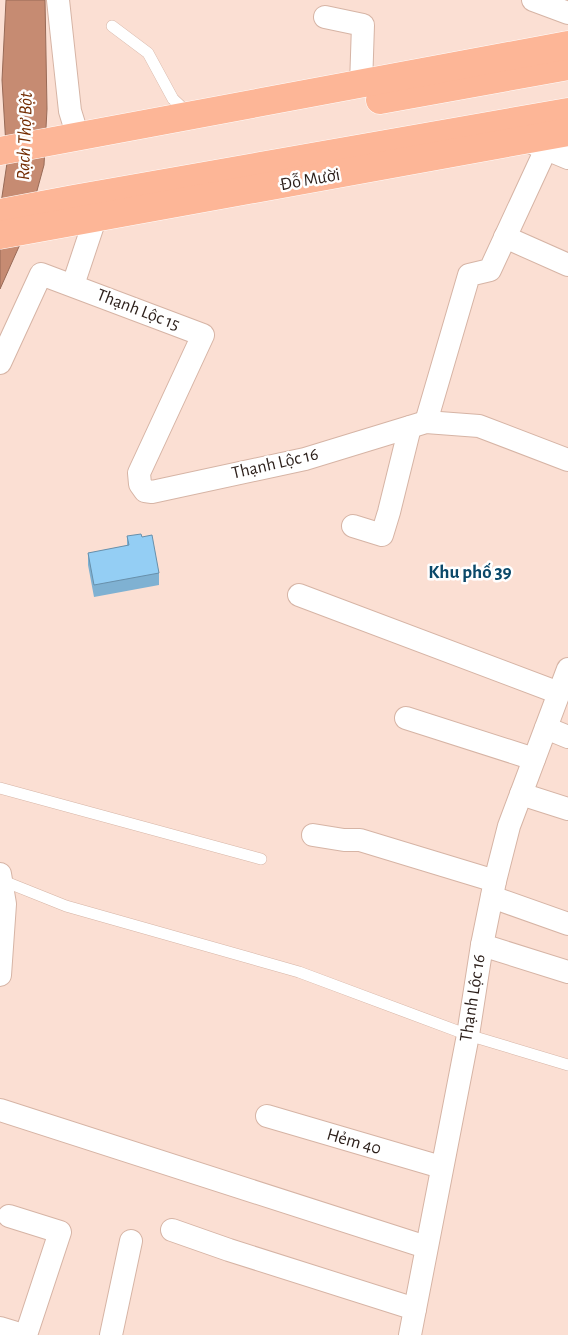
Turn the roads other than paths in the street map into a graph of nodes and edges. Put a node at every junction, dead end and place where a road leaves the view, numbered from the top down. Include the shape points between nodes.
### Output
1 (58, 0) edge
2 (533, 0) edge
3 (568, 13) edge
4 (325, 17) dead end
5 (112, 26) dead end
6 (568, 45) edge
7 (568, 66) edge
8 (361, 85) junction
9 (568, 112) edge
10 (190, 115) junction
11 (568, 132) edge
12 (70, 144) junction
13 (537, 144) junction
14 (0, 151) edge
15 (568, 158) edge
16 (0, 169) edge
17 (0, 214) edge
18 (95, 219) junction
19 (0, 235) edge
20 (505, 238) junction
21 (568, 265) edge
22 (73, 285) junction
23 (203, 335) joint
24 (0, 363) edge
25 (418, 425) junction
26 (568, 460) edge
27 (353, 526) dead end
28 (300, 596) dead end
29 (568, 669) edge
30 (559, 693) junction
31 (406, 718) dead end
32 (546, 728) junction
33 (568, 737) edge
34 (534, 759) junction
35 (0, 788) edge
36 (521, 794) junction
37 (568, 809) edge
38 (312, 835) dead end
39 (261, 859) dead end
40 (1, 877) edge
41 (494, 889) junction
42 (568, 924) edge
43 (482, 945) junction
44 (568, 972) edge
45 (0, 975) edge
46 (468, 1035) junction
47 (568, 1065) edge
48 (0, 1110) edge
49 (267, 1116) dead end
50 (441, 1167) junction
51 (9, 1216) dead end
52 (172, 1230) dead end
53 (131, 1241) dead end
54 (426, 1247) junction
55 (415, 1309) junction
56 (0, 1328) edge
57 (24, 1335) edge
58 (111, 1335) edge
59 (410, 1335) edge

1 - 12 street via 70,111
2 - 3 street
4 - 8 street via 363,25
5 - 10 lane via 148,53 174,99
6 - 8 highway
7 - 12 highway
8 - 10 highway
9 - 17 highway, Đỗ Mười
10 - 12 highway
11 - 13 highway, Đỗ Mười
12 - 14 highway
12 - 16 highway
13 - 15 street
13 - 18 highway, Đỗ Mười
13 - 20 street
18 - 19 highway, Đỗ Mười
18 - 22 street, Thạnh Lộc 15
20 - 21 street
20 - 25 street via 490,270 469,275
22 - 23 street, Thạnh Lộc 15
22 - 24 street, Thạnh Lộc 15 via 41,274
23 - 25 street, Thạnh Lộc 16 via 139,473 144,491 152,492 305,458
25 - 26 street, Thạnh Lộc 16 via 479,426
25 - 27 street via 382,535
28 - 30 street
29 - 30 street, Thạnh Lộc 16
30 - 32 street, Thạnh Lộc 16
31 - 34 street
32 - 33 street
32 - 34 street, Thạnh Lộc 16
34 - 36 street, Thạnh Lộc 16
35 - 39 lane
36 - 37 street
36 - 41 street, Thạnh Lộc 16 via 509,826
38 - 41 street via 360,840
40 - 45 street via 5,904
40 - 46 lane via 66,906 298,972
41 - 42 street
41 - 43 street, Thạnh Lộc 16
43 - 44 street
43 - 46 street, Thạnh Lộc 16
46 - 47 lane
46 - 50 street, Thạnh Lộc 16
48 - 54 street
49 - 50 street, Hẻm 40
50 - 54 street, Thạnh Lộc 16
51 - 57 street via 60,1232
52 - 55 street
53 - 58 street
54 - 55 street, Thạnh Lộc 16
55 - 59 street, Thạnh Lộc 16
56 - 57 street

